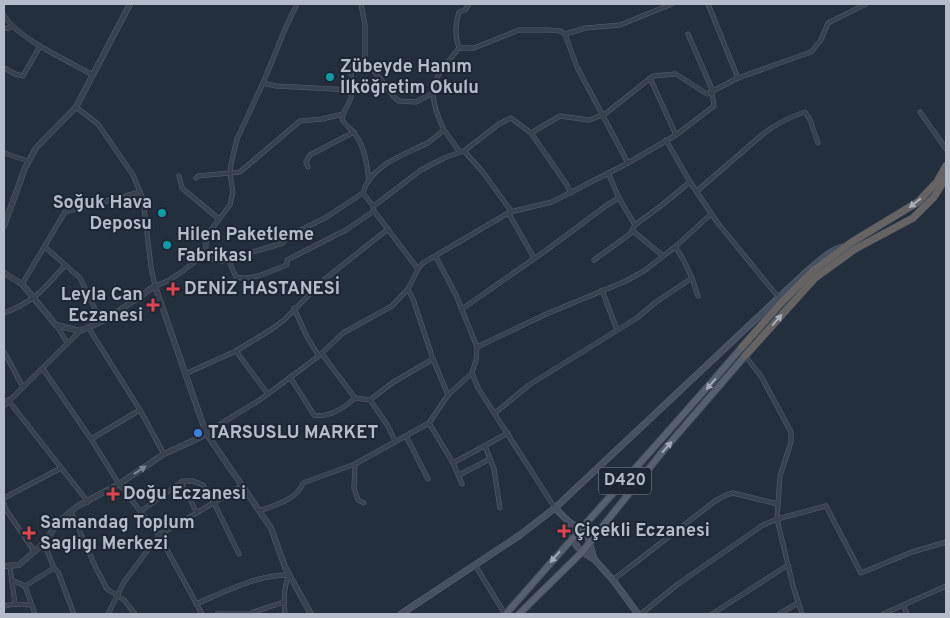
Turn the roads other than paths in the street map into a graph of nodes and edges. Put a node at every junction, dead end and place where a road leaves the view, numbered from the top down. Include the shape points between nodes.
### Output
1 (130, 4) edge
2 (297, 4) edge
3 (361, 4) edge
4 (469, 4) edge
5 (672, 4) edge
6 (708, 4) edge
7 (866, 4) edge
8 (4, 14) edge
9 (12, 26) junction
10 (4, 29) edge
11 (565, 34) junction
12 (688, 34) dead end
13 (40, 46) junction
14 (460, 48) junction
15 (365, 61) junction
16 (4, 68) edge
17 (93, 75) junction
18 (650, 78) junction
19 (738, 78) junction
20 (263, 83) junction
21 (352, 90) junction
22 (712, 91) junction
23 (433, 93) junction
24 (76, 107) junction
25 (920, 112) dead end
26 (343, 114) junction
27 (602, 115) junction
28 (444, 130) junction
29 (354, 132) junction
30 (531, 133) junction
31 (676, 134) junction
32 (666, 140) junction
33 (818, 142) dead end
34 (946, 149) edge
35 (464, 151) junction
36 (4, 153) edge
37 (28, 161) junction
38 (628, 163) junction
39 (946, 166) edge
40 (308, 168) dead end
41 (608, 173) junction
42 (230, 174) junction
43 (180, 176) dead end
44 (196, 178) dead end
45 (946, 178) edge
46 (369, 181) junction
47 (690, 182) junction
48 (696, 191) junction
49 (140, 192) junction
50 (362, 193) junction
51 (571, 193) junction
52 (619, 198) junction
53 (372, 206) junction
54 (374, 211) junction
55 (509, 213) junction
56 (710, 214) junction
57 (219, 219) junction
58 (635, 225) junction
59 (4, 226) edge
60 (388, 229) junction
61 (633, 231) junction
62 (45, 247) junction
63 (674, 247) junction
64 (845, 247) junction
65 (205, 254) junction
66 (663, 256) junction
67 (436, 257) junction
68 (534, 258) junction
69 (228, 259) junction
70 (594, 260) dead end
71 (66, 265) junction
72 (418, 269) junction
73 (4, 273) edge
74 (692, 278) junction
75 (22, 284) junction
76 (155, 286) junction
77 (408, 289) junction
78 (602, 290) junction
79 (698, 296) dead end
80 (35, 298) junction
81 (779, 298) junction
82 (294, 308) junction
83 (462, 310) junction
84 (4, 313) edge
85 (101, 320) junction
86 (56, 325) junction
87 (88, 327) junction
88 (617, 330) junction
89 (80, 331) junction
90 (68, 342) junction
91 (477, 347) junction
92 (742, 347) joint
93 (236, 351) junction
94 (4, 352) edge
95 (320, 355) junction
96 (745, 356) junction
97 (433, 359) junction
98 (43, 369) junction
99 (185, 374) junction
100 (472, 374) junction
101 (290, 377) junction
102 (23, 387) junction
103 (267, 393) junction
104 (448, 395) junction
105 (355, 398) junction
106 (8, 400) junction
107 (370, 400) junction
108 (4, 406) edge
109 (140, 410) junction
110 (496, 413) junction
111 (429, 423) junction
112 (206, 433) junction
113 (508, 434) junction
114 (406, 436) junction
115 (91, 439) junction
116 (395, 441) junction
117 (485, 446) junction
118 (164, 454) junction
119 (490, 459) junction
120 (453, 463) junction
121 (355, 464) junction
122 (61, 468) junction
123 (459, 475) junction
124 (428, 479) dead end
125 (181, 482) junction
126 (119, 484) junction
127 (462, 484) dead end
128 (242, 486) junction
129 (4, 498) edge
130 (88, 502) junction
131 (4, 503) edge
132 (214, 503) junction
133 (364, 503) dead end
134 (778, 504) junction
135 (500, 508) dead end
136 (555, 508) junction
137 (141, 511) junction
138 (259, 511) junction
139 (71, 512) junction
140 (197, 513) junction
141 (777, 519) junction
142 (569, 522) junction
143 (580, 528) junction
144 (159, 535) junction
145 (573, 536) junction
146 (590, 542) junction
147 (946, 542) edge
148 (44, 543) junction
149 (34, 551) junction
150 (582, 552) junction
151 (239, 554) dead end
152 (594, 559) junction
153 (475, 565) junction
154 (788, 565) junction
155 (4, 566) edge
156 (10, 566) junction
157 (54, 568) junction
158 (289, 575) junction
159 (12, 580) junction
160 (613, 580) junction
161 (25, 586) junction
162 (946, 586) edge
163 (117, 595) junction
164 (284, 602) junction
165 (798, 603) junction
166 (15, 604) junction
167 (196, 604) junction
168 (31, 605) junction
169 (4, 606) edge
170 (904, 606) junction
171 (505, 613) edge
172 (35, 614) edge
173 (74, 614) edge
174 (108, 614) edge
175 (135, 614) edge
176 (202, 614) edge
177 (217, 614) edge
178 (286, 614) edge
179 (311, 614) edge
180 (401, 614) edge
181 (519, 614) edge
182 (639, 614) edge
183 (712, 614) edge
184 (779, 614) edge
185 (802, 614) edge
186 (884, 614) edge
187 (907, 614) edge

1 - 17 street
2 - 20 street
3 - 15 street via 365,25
4 - 14 street via 459,12 456,22 455,32
5 - 11 street via 620,25 586,28
6 - 19 street
7 - 19 street via 828,23 812,52
8 - 9 street
9 - 10 street
9 - 13 street
11 - 14 street via 560,31 519,30 474,48
11 - 27 street via 577,67
12 - 22 street
13 - 16 street via 24,76
13 - 17 street
14 - 23 street via 438,74
15 - 21 street via 353,65 350,76
15 - 23 street via 399,101 416,102
17 - 24 street
18 - 22 street via 676,74 708,94
18 - 27 street
18 - 31 street
19 - 22 street
20 - 21 street
20 - 42 street via 239,134
21 - 26 street
22 - 31 street via 714,106
23 - 28 street
24 - 37 street via 36,148
24 - 49 street via 98,124 133,175
25 - 34 street
26 - 29 street via 344,123
26 - 42 street via 300,121 240,172
27 - 30 street via 589,120 560,116
27 - 38 street
28 - 35 street via 460,152
28 - 46 street via 431,141 383,165
29 - 40 street via 310,155 306,162
29 - 46 street via 367,160
30 - 35 street via 511,118
30 - 51 street
31 - 32 street
32 - 38 street
32 - 47 street
33 - 48 street via 805,112 799,114 768,130
35 - 53 street via 426,167
35 - 55 street via 509,208
36 - 37 street
37 - 59 street
38 - 41 street
39 -> 64 highway, D420 via 937,182 918,202
41 - 51 street
41 - 52 street
42 - 44 street
42 - 57 street via 233,192 230,205
43 - 57 street via 182,188
96 -> 45 highway via 815,278 855,249 913,218 934,197
46 - 50 street
47 - 48 street
47 - 58 street
48 - 56 street
49 - 62 street via 65,212
49 - 76 street
50 - 53 street
50 - 69 street via 325,218 286,237 283,244
51 - 55 street via 552,202
52 - 58 street
52 - 68 street
53 - 54 street
54 - 60 street
54 - 69 street via 346,230 288,260 286,265 261,275 245,279 236,277
55 - 67 street
55 - 68 street
56 - 63 street
56 - 81 street
57 - 65 street via 207,235
58 - 61 street
60 - 72 street
60 - 82 street
61 - 66 street
61 - 70 street
62 - 71 street
62 - 75 street
63 - 66 street
63 - 74 street
64 - 81 main road via 823,257
64 - 92 highway, D420 via 800,283
65 - 69 street via 212,259
65 - 76 street via 173,278
66 - 78 street via 644,271
67 - 72 street
67 - 83 street
68 - 83 street
71 - 80 street
71 - 85 street via 80,278
72 - 77 street
73 - 75 street
74 - 79 street
74 - 88 street
75 - 80 street
76 - 85 street
76 - 99 street
77 - 95 street via 392,306 343,333
77 - 97 street
78 - 88 street
78 - 91 street
80 - 84 street
80 - 86 street
81 - 136 main road
82 - 93 street via 284,320
82 - 95 street via 307,337
83 - 91 street
85 - 87 street
86 - 89 street
86 - 90 street
87 - 89 street
87 - 109 street
88 - 110 street via 536,380
89 - 90 street
90 - 98 street
91 - 100 street
92 -> 143 main road, D420
93 - 99 street
93 - 103 street
94 - 102 street
95 - 101 street
95 - 105 street
96 - 134 street via 761,376 792,432 780,476
146 -> 96 main road
97 - 104 street
97 - 107 street
98 - 102 street
98 - 115 street
99 - 112 street
100 - 104 street
100 - 110 street
101 - 103 street
101 - 105 street via 314,415 336,411
102 - 106 street
103 - 112 street
104 - 111 street
105 - 107 street
106 - 108 street
106 - 122 street
107 - 116 street
109 - 115 street
109 - 118 street
110 - 113 street
111 - 114 street
111 - 120 street
112 - 118 street
112 - 128 street
113 - 117 street
113 - 136 street
114 - 116 street
114 - 124 street
115 - 126 street
116 - 121 street
117 - 119 street
117 - 120 street
126 -> 118 street
119 - 123 street
119 - 135 street
120 - 123 street
121 - 133 street via 354,488 358,500
121 - 138 street via 303,483 300,491 285,501
122 - 129 street
122 - 130 street
123 - 127 street
125 - 132 street via 193,481 203,485
125 - 137 street
125 - 140 street
126 - 130 street
126 - 137 street
128 - 132 street
128 - 138 street
130 - 139 street
131 - 149 street
132 - 140 street
132 - 151 street
134 - 141 street
134 - 160 street via 733,493 726,495
136 - 142 main road
136 - 153 main road
137 - 144 street
138 - 158 street via 270,528
139 - 148 street via 59,521
139 - 163 street via 107,589
140 - 144 street
141 - 147 street via 826,506 861,573
141 - 154 street
141 - 182 street via 755,530
142 - 143 main road
142 - 145 main road
143 - 145 main road, D420
143 - 146 main road via 587,533
144 - 163 street
144 - 167 street
145 - 150 main road
145 -> 171 main road, D420
146 - 150 main road
146 - 152 main road
148 - 149 street
148 - 157 street
149 - 156 street via 19,565
150 - 152 main road
150 - 181 main road
152 - 160 main road
153 - 171 street
153 - 180 main road
154 - 165 street
154 - 183 street
155 - 156 street
156 - 159 street
157 - 161 street
157 - 173 street
158 - 164 street
158 - 167 street via 272,575 249,582
158 - 179 street
159 - 161 street
159 - 166 street
160 - 182 main road
161 - 168 street
162 - 170 street
163 - 174 street
163 - 175 street
164 - 177 street via 248,614
164 - 178 street
165 - 184 street
165 - 185 street
166 - 168 street
166 - 169 street
167 - 176 street
168 - 172 street
170 - 186 street
170 - 187 street

